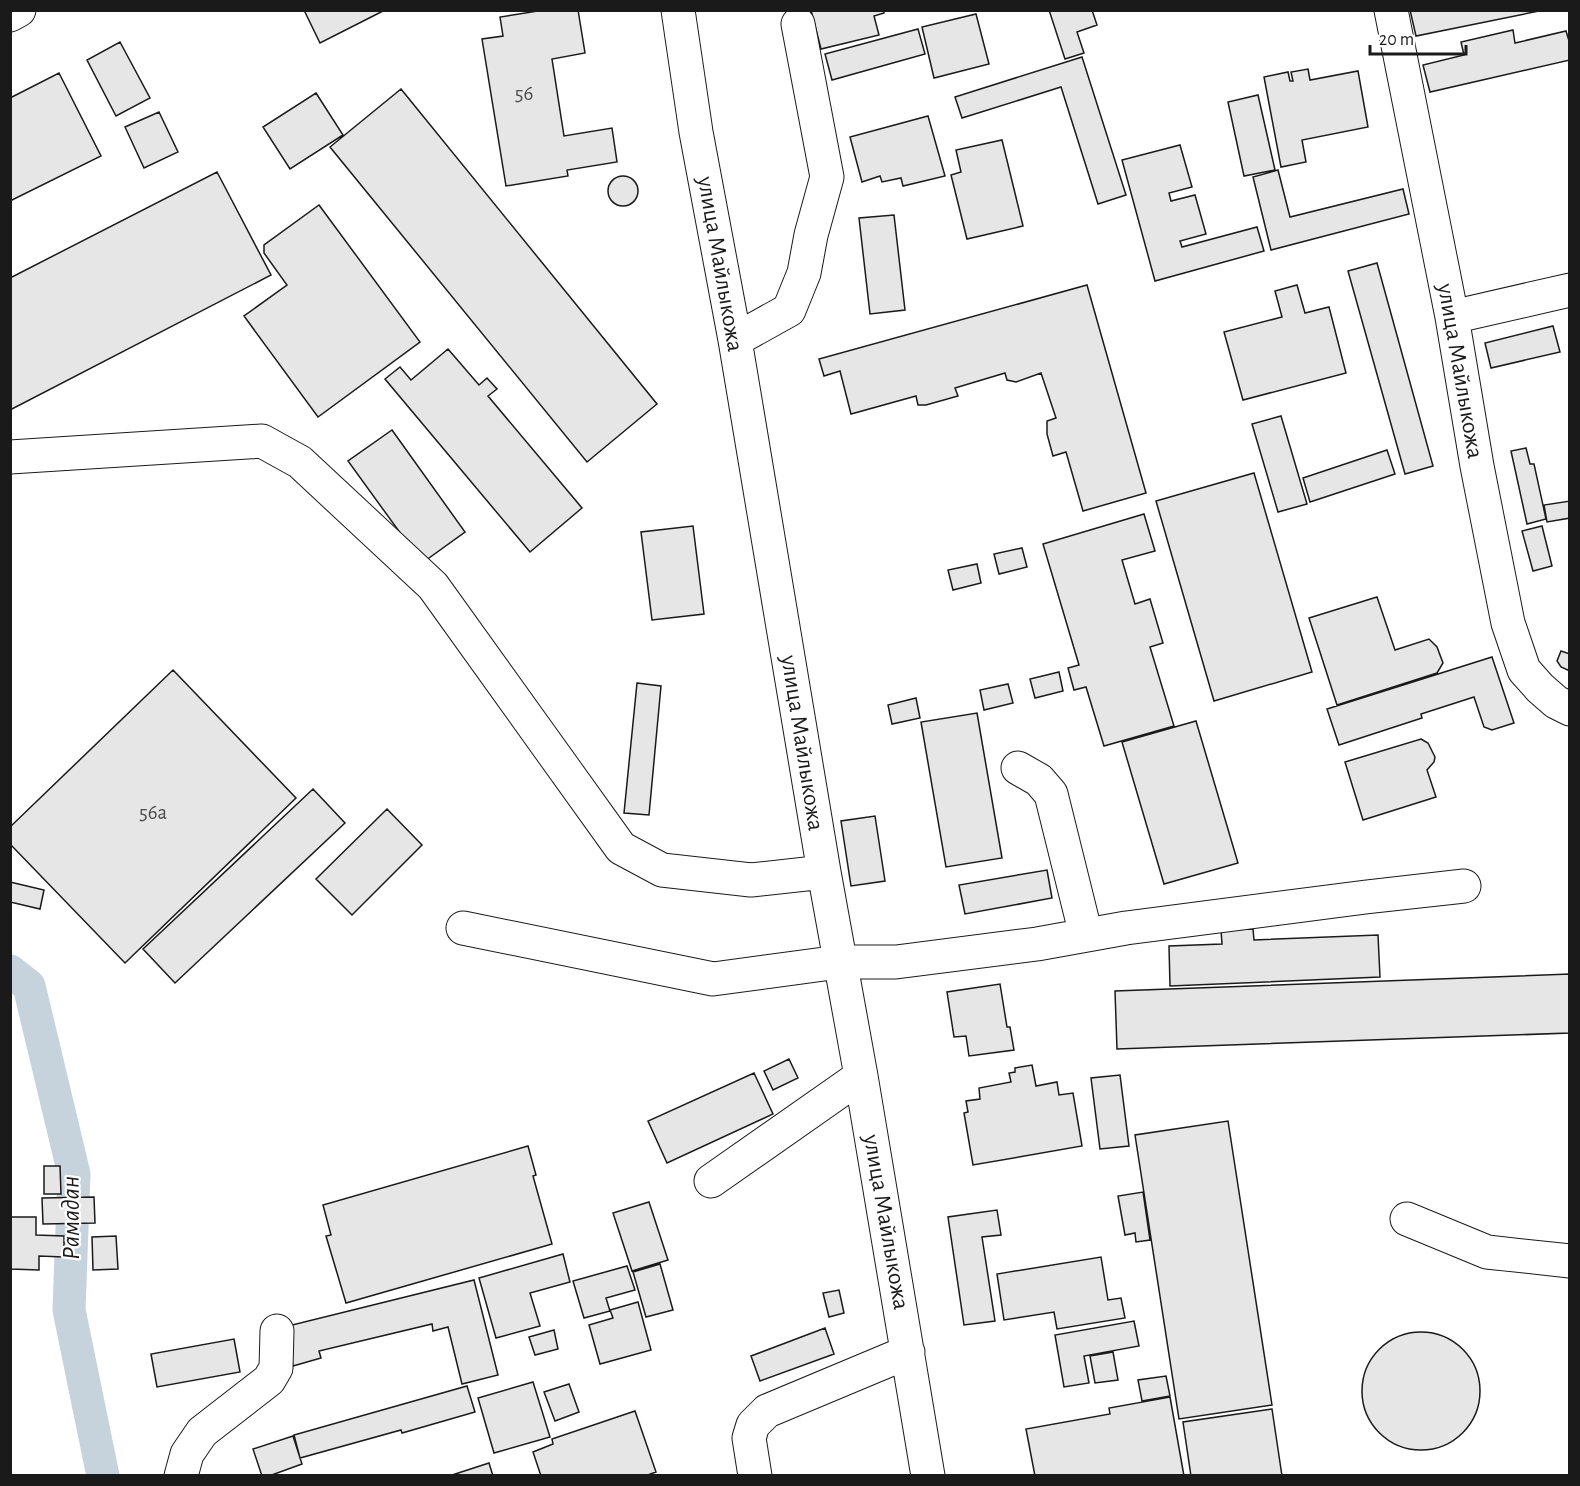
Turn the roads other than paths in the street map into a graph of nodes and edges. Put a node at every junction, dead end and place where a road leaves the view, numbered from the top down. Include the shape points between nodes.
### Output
1 (19, 10) edge
2 (678, 10) edge
3 (1391, 10) edge
4 (10, 15) edge
5 (798, 24) dead end
6 (1569, 290) edge
7 (1452, 317) junction
8 (735, 340) junction
9 (10, 457) edge
10 (1569, 709) edge
11 (1017, 768) dead end
12 (824, 872) junction
13 (1464, 886) dead end
14 (463, 928) dead end
15 (1086, 935) junction
16 (839, 962) junction
17 (861, 1076) junction
18 (711, 1182) dead end
19 (1407, 1219) dead end
20 (1569, 1261) edge
21 (277, 1331) dead end
22 (908, 1352) junction
23 (181, 1476) edge
24 (755, 1476) edge
25 (928, 1476) edge

1 - 4 street
2 - 8 street, улица Майлыкожа via 696,132
3 - 7 street, улица Майлыкожа
5 - 8 street via 827,177 804,273 789,310
6 - 7 street
7 - 10 street, улица Майлыкожа via 1508,623 1524,670 1556,702
8 - 12 street, улица Майлыкожа
9 - 12 street via 262,441 300,462 433,586 621,848 662,870 751,880
11 - 15 street via 1039,780 1051,794
12 - 16 street, улица Майлыкожа
13 - 15 street
14 - 16 street via 713,979
15 - 16 street via 896,962
16 - 17 street, улица Майлыкожа
17 - 18 street
17 - 22 street, улица Майлыкожа
19 - 20 street via 1487,1252
21 - 23 street via 276,1368 269,1380 202,1432 187,1454
22 - 24 street via 767,1411 753,1425 749,1438
22 - 25 street, улица Майлыкожа

